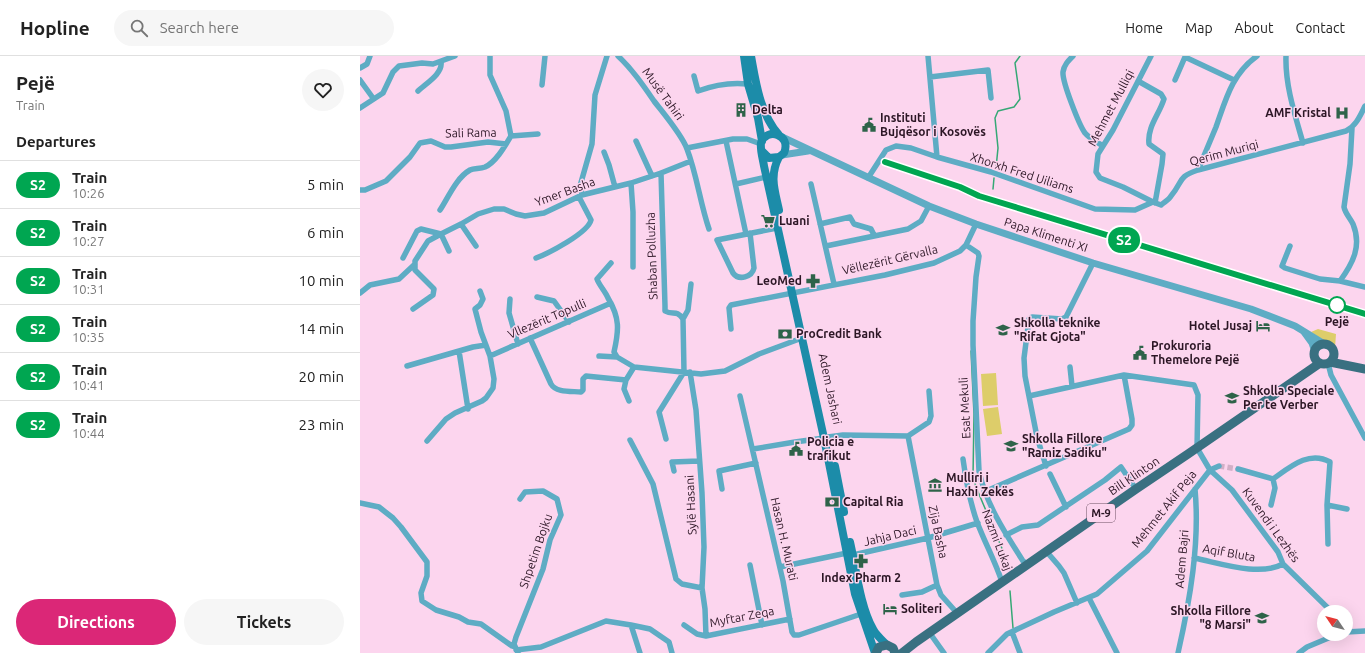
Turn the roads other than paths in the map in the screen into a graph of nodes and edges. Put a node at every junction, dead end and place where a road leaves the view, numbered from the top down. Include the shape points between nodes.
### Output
1 (370, 56) edge
2 (454, 56) edge
3 (490, 56) edge
4 (545, 56) edge
5 (607, 56) edge
6 (618, 56) edge
7 (744, 56) edge
8 (751, 56) edge
9 (928, 56) edge
10 (1073, 56) edge
11 (1151, 56) edge
12 (1258, 56) edge
13 (1286, 56) edge
14 (1186, 57) edge
15 (1067, 59) edge
16 (440, 62) junction
17 (360, 68) edge
18 (694, 76) dead end
19 (930, 77) junction
20 (360, 80) edge
21 (1175, 80) dead end
22 (1234, 80) junction
23 (1138, 81) junction
24 (748, 84) junction
25 (542, 85) dead end
26 (418, 92) dead end
27 (373, 98) junction
28 (991, 98) dead end
29 (1365, 106) edge
30 (360, 108) edge
31 (1352, 128) junction
32 (538, 134) dead end
33 (511, 136) junction
34 (780, 136) junction
35 (636, 141) dead end
36 (726, 141) junction
37 (1303, 143) junction
38 (506, 144) junction
39 (762, 146) junction
40 (1103, 146) junction
41 (687, 148) junction
42 (811, 151) junction
43 (604, 152) dead end
44 (780, 156) junction
45 (937, 157) junction
46 (691, 160) junction
47 (1198, 170) junction
48 (661, 173) junction
49 (652, 176) junction
50 (766, 177) junction
51 (868, 178) junction
52 (631, 183) junction
53 (736, 184) junction
54 (811, 184) dead end
55 (615, 187) junction
56 (360, 190) edge
57 (580, 196) junction
58 (1154, 202) junction
59 (929, 206) junction
60 (440, 210) dead end
61 (461, 224) junction
62 (820, 224) junction
63 (976, 224) junction
64 (777, 228) junction
65 (709, 229) dead end
66 (441, 234) junction
67 (748, 234) junction
68 (874, 235) junction
69 (966, 245) junction
70 (476, 246) dead end
71 (826, 246) junction
72 (1290, 246) dead end
73 (449, 251) dead end
74 (403, 258) dead end
75 (536, 258) dead end
76 (611, 263) dead end
77 (1093, 263) junction
78 (414, 264) junction
79 (633, 267) dead end
80 (1340, 281) junction
81 (691, 284) dead end
82 (834, 284) junction
83 (1365, 287) edge
84 (480, 291) dead end
85 (794, 292) junction
86 (360, 293) edge
87 (537, 297) dead end
88 (510, 299) dead end
89 (611, 303) junction
90 (413, 309) dead end
91 (683, 318) junction
92 (568, 322) junction
93 (731, 329) dead end
94 (1303, 330) junction
95 (530, 338) junction
96 (802, 338) junction
97 (518, 344) junction
98 (486, 345) junction
99 (1326, 345) junction
100 (460, 351) junction
101 (1334, 352) junction
102 (1314, 353) junction
103 (490, 356) junction
104 (599, 356) dead end
105 (617, 357) junction
106 (1325, 363) junction
107 (407, 366) dead end
108 (1354, 366) junction
109 (634, 367) junction
110 (1070, 367) dead end
111 (1365, 369) edge
112 (684, 372) junction
113 (690, 372) junction
114 (1124, 375) junction
115 (626, 380) junction
116 (1292, 383) junction
117 (1072, 386) junction
118 (929, 391) dead end
119 (740, 396) dead end
120 (1029, 396) junction
121 (630, 401) dead end
122 (468, 409) junction
123 (908, 436) junction
124 (826, 438) junction
125 (1365, 438) edge
126 (666, 439) dead end
127 (630, 440) dead end
128 (427, 441) dead end
129 (1197, 448) junction
130 (753, 449) junction
131 (963, 459) dead end
132 (699, 461) junction
133 (756, 463) junction
134 (1046, 466) junction
135 (1219, 466) tunnel mouth
136 (1238, 469) tunnel mouth
137 (1210, 470) junction
138 (674, 471) dead end
139 (1050, 474) dead end
140 (1273, 479) junction
141 (722, 489) dead end
142 (1136, 489) junction
143 (1195, 489) junction
144 (984, 492) junction
145 (520, 499) dead end
146 (360, 503) edge
147 (1270, 505) dead end
148 (1327, 505) junction
149 (1066, 507) junction
150 (1348, 509) dead end
151 (978, 523) junction
152 (1006, 535) junction
153 (928, 538) junction
154 (1328, 544) dead end
155 (1046, 551) junction
156 (850, 554) junction
157 (1194, 558) junction
158 (1027, 564) junction
159 (1283, 564) junction
160 (750, 565) dead end
161 (780, 567) junction
162 (1002, 582) junction
163 (937, 585) junction
164 (702, 588) junction
165 (902, 595) dead end
166 (1089, 598) junction
167 (1077, 604) junction
168 (1325, 605) edge
169 (957, 613) junction
170 (861, 614) junction
171 (790, 619) junction
172 (631, 625) junction
173 (684, 625) dead end
174 (762, 625) junction
175 (1365, 631) edge
176 (930, 632) junction
177 (1012, 632) junction
178 (1353, 632) edge
179 (706, 636) junction
180 (1321, 641) edge
181 (912, 645) junction
182 (892, 649) edge
183 (516, 650) edge
184 (640, 653) edge
185 (672, 653) edge
186 (875, 653) edge
187 (902, 653) edge
188 (944, 653) edge
189 (988, 653) edge
190 (1020, 653) edge
191 (1117, 653) edge
192 (1178, 653) edge
193 (1299, 653) edge

1 - 17 street via 367,64
2 - 16 street
3 - 33 street, Sali Rama via 490,74 506,111
4 - 25 street
5 - 57 street via 595,95 592,144 580,186
6 - 41 street, Musë Tahiri via 642,83
7 - 24 main road, Adem Jashari
8 - 34 main road via 760,100 767,119
9 - 19 street
10 - 15 street
11 - 23 street, Mehmet Mulliqi
12 - 22 street
13 - 37 street via 1292,102
14 - 21 street
14 - 22 street
15 - 40 street via 1063,74 1067,92 1085,133
16 - 26 street via 440,71
16 - 27 street via 399,66 393,72 383,93
18 - 24 street via 698,91 711,86
19 - 28 street via 988,70
19 - 45 street
20 - 27 street
22 - 47 street
23 - 40 street, Mehmet Mulliqi
23 - 58 street via 1161,94 1164,99 1148,140 1152,148 1163,154
24 - 39 main road, Adem Jashari via 758,118
27 - 30 street
29 - 31 street
31 - 37 street, Qerim Muriqi
31 - 80 street via 1344,207 1352,223 1357,247 1352,263
32 - 33 street
33 - 38 street, Sali Rama
34 - 39 main road via 769,135
34 - 42 street, Papa Klimenti XI
34 - 44 main road via 786,146
35 - 49 street
36 - 39 street via 747,139
36 - 41 street
36 - 53 street
37 - 47 street, Qerim Muriqi
38 - 56 street, Sali Rama via 488,142 445,147 431,141 420,143 386,181
38 - 60 street, Sali Rama via 492,162 470,170 460,179
39 - 44 main road via 769,158
39 - 50 main road, Adem Jashari
40 - 58 street, Mehmet Mulliqi via 1098,154 1096,172 1100,178
41 - 46 street
42 - 44 street
42 - 51 street, Papa Klimenti XI
43 - 55 street
44 - 85 main road, Adem Jashari via 773,171 773,181
45 - 51 street, Xhorxh Fred Uiliams via 903,146 891,146
45 - 58 street, Xhorxh Fred Uiliams via 991,172 1095,209 1135,210
46 - 48 street, Ymer Basha
46 - 65 street
47 - 58 street, Qerim Muriqi via 1186,174 1171,197 1161,204
48 - 49 street, Ymer Basha
48 - 91 street, Shaban Polluzha via 665,311 676,312
49 - 52 street, Ymer Basha
50 - 53 street
50 - 64 main road, Adem Jashari
51 - 59 street, Papa Klimenti XI
52 - 55 street, Ymer Basha
52 - 79 street
53 - 67 street
54 - 62 street
55 - 57 street, Ymer Basha
57 - 61 street, Ymer Basha via 544,213 525,216 504,209 494,209 478,214
57 - 75 street via 591,220 588,226 556,249
59 - 63 street, Papa Klimenti XI
59 - 68 street via 921,221 908,229
61 - 66 street, Ymer Basha
61 - 70 street
62 - 68 street via 850,217 854,224 871,229
62 - 71 street
63 - 69 street
63 - 77 street, Papa Klimenti XI
64 - 67 street
64 - 85 main road, Adem Jashari
66 - 73 street
66 - 74 street via 421,228
66 - 78 street, Ymer Basha via 428,241
67 - 67 street via 753,273 739,278 733,273 717,240
68 - 71 street
69 - 82 street, Vëllezërit Gërvalla via 960,251 934,263
69 - 144 street, Esat Mekuli via 979,256 974,321 974,384 979,471
71 - 82 street
72 - 80 street via 1282,266 1320,279
76 - 89 street via 597,279
77 - 94 street, Papa Klimenti XI via 1251,309
77 - 120 street via 1066,317 1029,319 1024,358
78 - 86 street, Ymer Basha via 399,280 370,285
78 - 90 street via 415,270 434,289 434,293
80 - 83 street
81 - 91 street via 688,310
82 - 85 street, Vëllezërit Gërvalla
84 - 98 street via 483,299 475,309
85 - 93 street, Vëllezërit Gërvalla via 731,305
85 - 96 main road, Adem Jashari
85 - 124 main road, Adem Jashari
87 - 92 street via 554,301
88 - 97 street via 509,313
89 - 92 street, Vllezërit Topulli
89 - 105 street via 618,320 614,352
91 - 112 street
92 - 95 street, Vllezërit Topulli
94 - 99 street, Papa Klimenti XI
94 - 102 street via 1312,343
95 - 97 street, Vllezërit Topulli
95 - 115 street via 551,384 557,390 581,392 586,376
96 - 113 street via 725,370 701,374
96 - 124 main road, Adem Jashari
97 - 103 street, Vllezërit Topulli
98 - 100 street
98 - 103 street
99 - 101 main road, Papa Klimenti XI
99 - 102 main road, M-9 via 1320,345
100 - 107 street
100 - 122 street
101 - 106 main road via 1333,358
101 - 108 main road, Papa Klimenti XI
102 - 106 main road via 1316,360
102 - 116 main road, Bill Klinton / M-9 via 1307,366
103 - 122 street via 493,388 486,398
104 - 105 street
105 - 109 street
106 - 108 main road
106 - 116 main road, Bill Klinton / M-9
106 - 125 street
108 - 111 main road
109 - 112 street
109 - 115 street
110 - 117 street
112 - 113 street
112 - 126 street via 659,412
113 - 132 street, Sylë Hasani via 696,410
114 - 117 street
114 - 129 street via 1194,385 1198,395
114 - 134 street via 1132,419 1130,429
115 - 121 street via 624,389
116 - 129 main road, Bill Klinton / M-9
117 - 120 street
118 - 123 street via 929,422
119 - 130 street, Hasan H. Murati
120 - 134 street
122 - 128 street via 446,419
123 - 124 street via 843,435
123 - 153 street, Zija Basha
124 - 130 street
124 - 156 main road, Adem Jashari
127 - 164 street via 653,484 676,579 682,584
129 - 137 street, Kuvendi i Lezhës
129 - 142 main road, Bill Klinton / M-9
130 - 133 street, Hasan H. Murati
131 - 151 street, Nazmi Lukaj via 966,482
132 - 138 street via 672,462
132 - 164 street, Sylë Hasani via 704,547
133 - 141 street via 719,471
133 - 161 street, Hasan H. Murati
134 - 144 street
135 - 137 street
136 - 140 street
137 - 143 street, Mehmet Akif Peja
137 - 159 street, Kuvendi i Lezhës via 1232,490 1278,552
139 - 149 street
140 - 147 street via 1275,488
140 - 148 street via 1310,457 1324,459 1330,462
142 - 149 street via 1121,467
142 - 155 main road, Bill Klinton / M-9
143 - 157 street, Adem Bajri
143 - 166 street, Mehmet Akif Peja via 1147,551
144 - 152 street, Esat Mekuli
145 - 183 street, Shpetim Bojku via 525,492 542,491 557,499 561,515 516,637
146 - 183 street via 379,507 393,518 427,562 427,576 421,593 422,601 436,610 481,624
148 - 150 street
148 - 154 street
149 - 152 street via 1038,525 1022,527
151 - 153 street, Jahja Daci
151 - 162 street, Nazmi Lukaj
152 - 158 street, Esat Mekuli
153 - 156 street, Jahja Daci
153 - 163 street, Zija Basha
155 - 158 main road, Bill Klinton / M-9
155 - 167 street via 1064,573
156 - 161 street, Jahja Daci
156 - 170 main road, Adem Jashari via 855,594
156 - 182 main road, Adem Jashari via 873,629
157 - 159 street, Aqif Bluta via 1253,569 1276,568
157 - 192 street, Adem Bajri via 1189,602
158 - 162 main road, Bill Klinton / M-9
159 - 168 street, Kuvendi i Lezhës
160 - 174 street
161 - 171 street, Hasan H. Murati
162 - 169 main road, Bill Klinton / M-9
163 - 165 street via 922,592
163 - 169 street, Zija Basha via 941,595
164 - 179 street, Sylë Hasani
166 - 167 street, Mehmet Akif Peja
166 - 191 street
167 - 177 street, Mehmet Akif Peja
169 - 176 main road, Bill Klinton / M-9
170 - 171 street, Myftar Zeqa via 799,635 792,632
170 - 186 main road, Adem Jashari
171 - 174 street, Myftar Zeqa
172 - 183 street via 606,621 541,647
172 - 184 street
172 - 185 street via 650,629 662,636 669,642
173 - 179 street, Myftar Zeqa via 697,634
174 - 179 street, Myftar Zeqa
175 - 178 street
176 - 181 main road, Bill Klinton / M-9
176 - 188 street
177 - 189 street, Mehmet Akif Peja
177 - 190 street
180 - 193 street
181 - 182 main road, Bill Klinton / M-9
181 - 187 main road, Bill Klinton / M-9
182 - 186 main road, M-9 via 879,647

